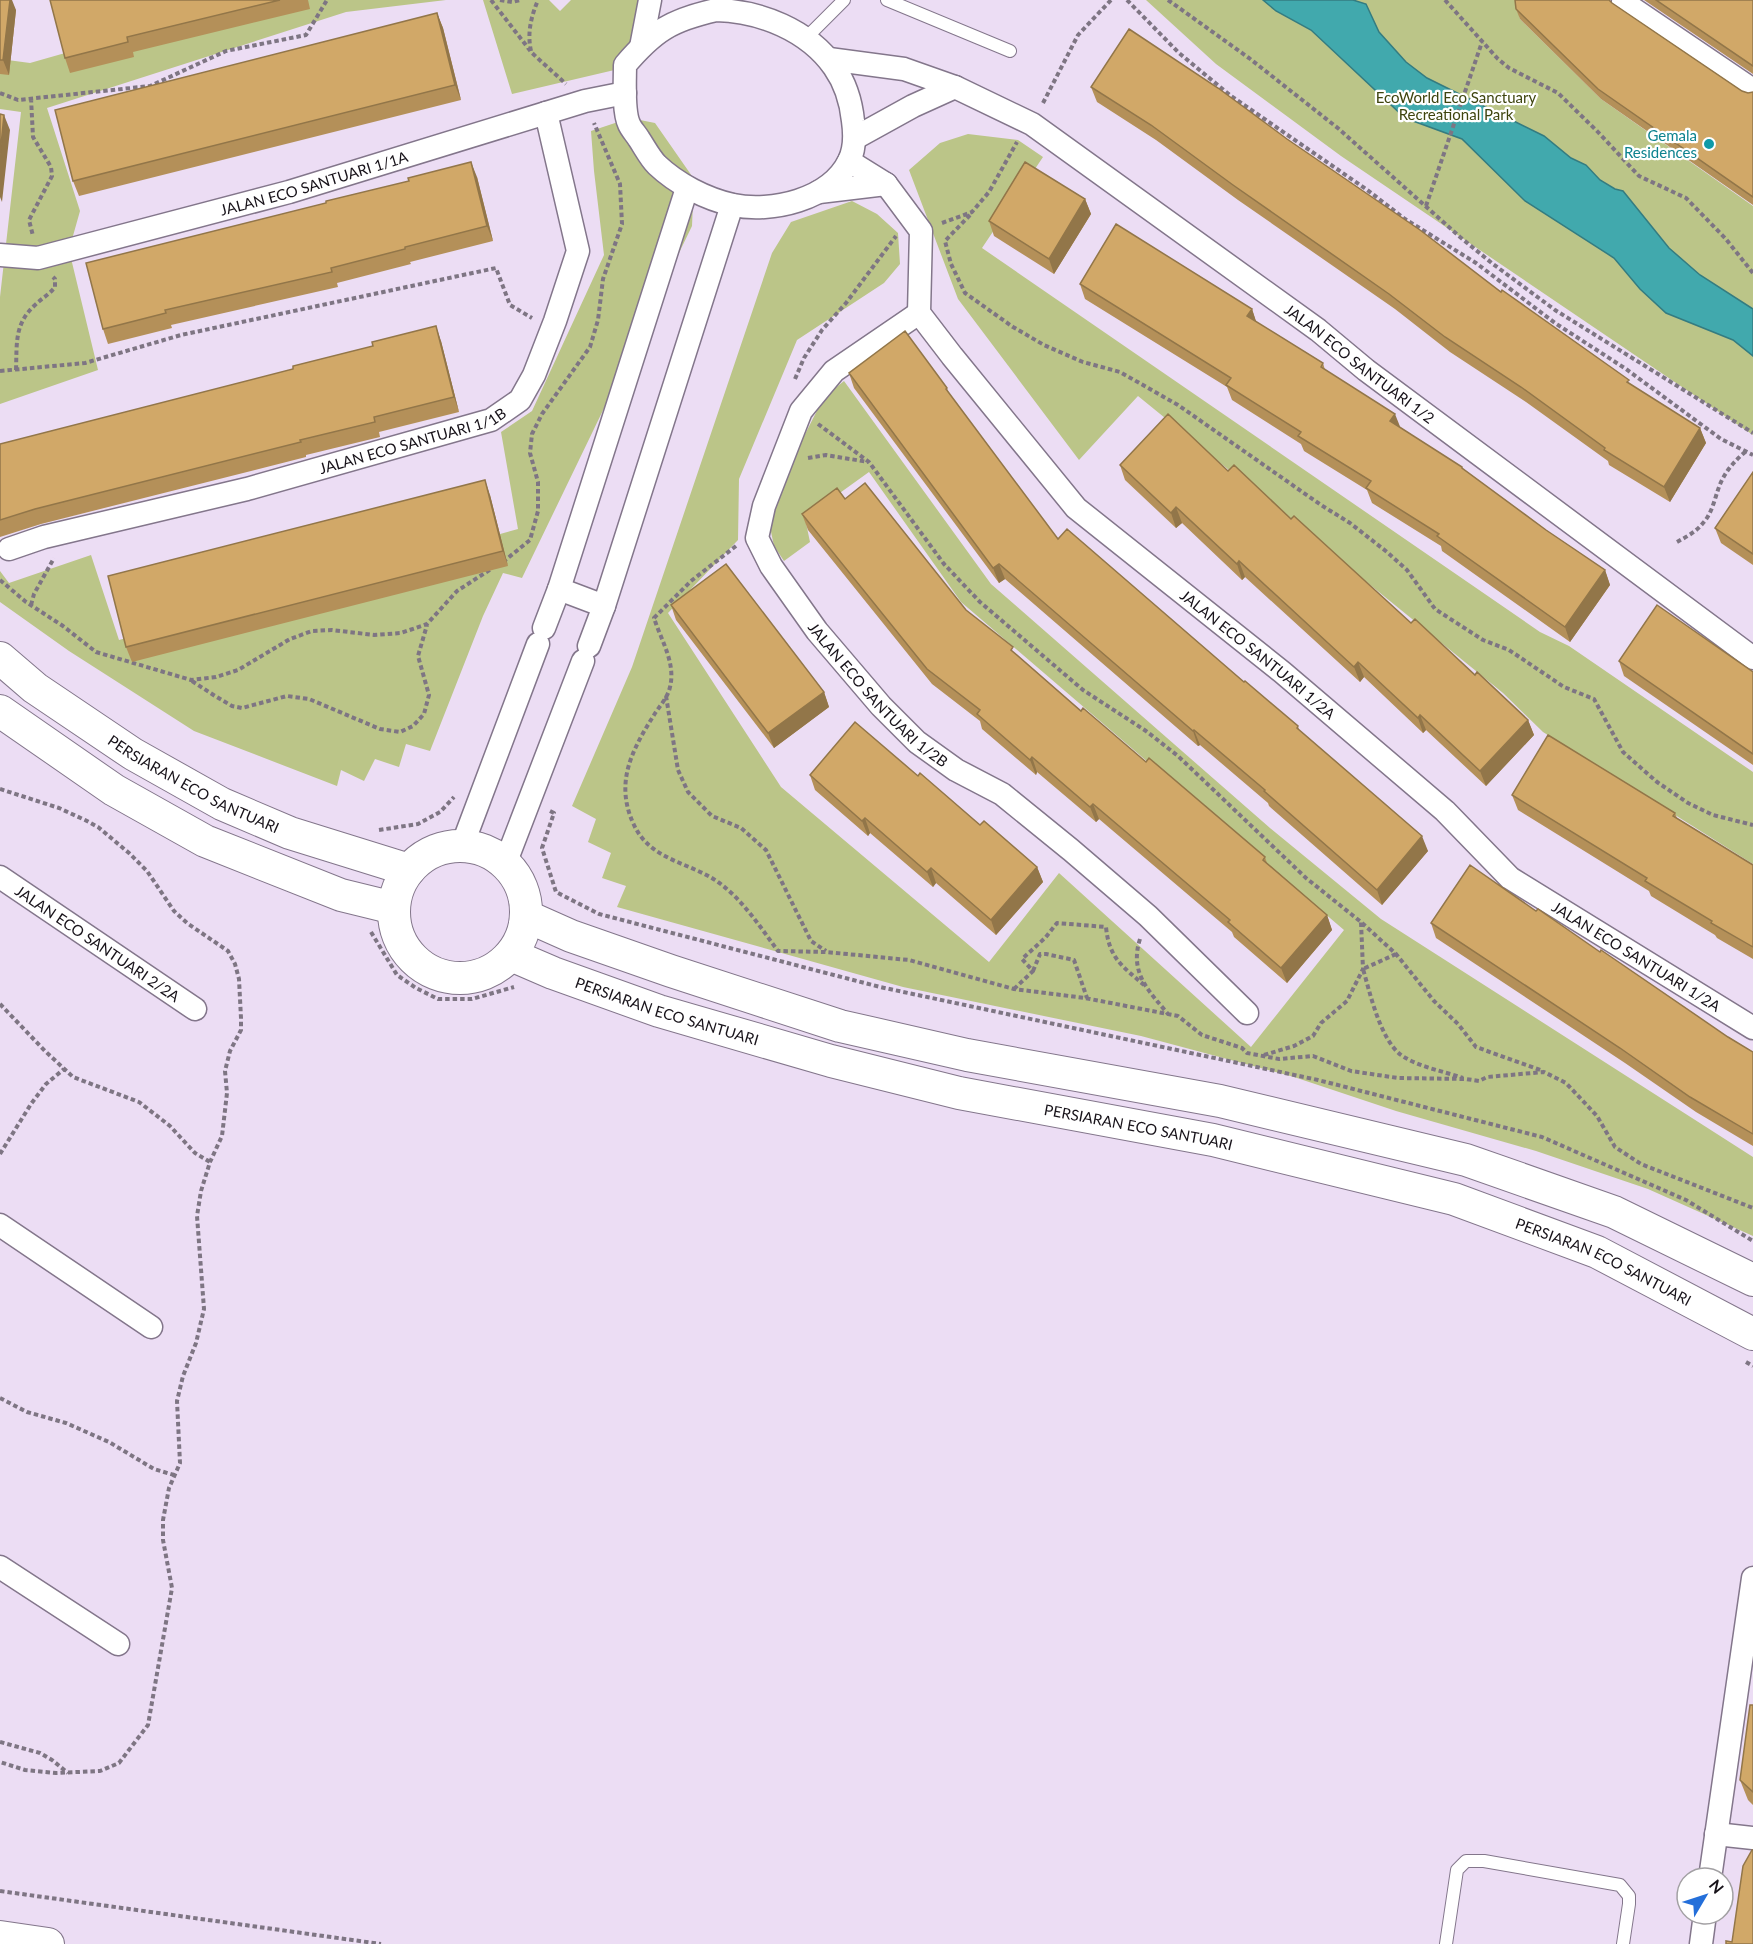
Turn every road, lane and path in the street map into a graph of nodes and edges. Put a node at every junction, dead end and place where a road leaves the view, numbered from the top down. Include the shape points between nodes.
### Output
1 (326, 0) edge
2 (500, 0) edge
3 (520, 0) edge
4 (538, 0) edge
5 (650, 0) edge
6 (844, 0) edge
7 (887, 0) edge
8 (1111, 0) edge
9 (1127, 0) edge
10 (1168, 0) edge
11 (1445, 0) edge
12 (1623, 2) dead end
13 (737, 5) edge
14 (684, 8) edge
15 (806, 38) junction
16 (1482, 42) junction
17 (641, 47) junction
18 (1010, 51) dead end
19 (532, 53) dead end
20 (829, 59) junction
21 (955, 87) junction
22 (1753, 90) edge
23 (0, 93) edge
24 (625, 93) junction
25 (546, 113) junction
26 (1032, 124) junction
27 (855, 138) junction
28 (849, 161) junction
29 (886, 184) junction
30 (687, 188) junction
31 (816, 193) junction
32 (732, 205) junction
33 (1426, 206) junction
34 (972, 212) junction
35 (921, 231) junction
36 (0, 255) edge
37 (1753, 273) edge
38 (920, 313) junction
39 (555, 321) junction
40 (0, 371) edge
41 (792, 387) dead end
42 (801, 411) junction
43 (1753, 433) edge
44 (1746, 451) junction
45 (1753, 455) edge
46 (869, 462) junction
47 (779, 468) junction
48 (63, 532) junction
49 (1677, 542) dead end
50 (739, 543) dead end
51 (9, 549) dead end
52 (559, 590) junction
53 (31, 606) dead end
54 (604, 606) junction
55 (427, 624) dead end
56 (0, 658) edge
57 (1753, 658) edge
58 (191, 680) dead end
59 (666, 696) junction
60 (0, 711) edge
61 (485, 787) junction
62 (0, 789) edge
63 (529, 803) junction
64 (1753, 825) edge
65 (375, 830) dead end
66 (462, 846) junction
67 (506, 864) junction
68 (408, 870) junction
69 (0, 877) edge
70 (394, 908) junction
71 (526, 916) junction
72 (1148, 916) junction
73 (1361, 922) junction
74 (826, 952) junction
75 (1396, 954) junction
76 (511, 955) junction
77 (1363, 969) junction
78 (1033, 971) junction
79 (1144, 985) junction
80 (1014, 989) junction
81 (1087, 998) junction
82 (0, 1004) edge
83 (195, 1009) dead end
84 (1247, 1013) dead end
85 (1169, 1014) junction
86 (1753, 1028) edge
87 (1262, 1055) junction
88 (64, 1069) junction
89 (1544, 1072) junction
90 (1466, 1078) junction
91 (0, 1154) edge
92 (210, 1162) junction
93 (1753, 1208) edge
94 (0, 1225) edge
95 (1753, 1241) edge
96 (1753, 1280) edge
97 (151, 1327) dead end
98 (1749, 1334) edge
99 (0, 1398) edge
100 (174, 1475) junction
101 (0, 1567) edge
102 (1753, 1582) edge
103 (118, 1644) dead end
104 (0, 1742) edge
105 (0, 1761) edge
106 (68, 1773) junction
107 (1716, 1834) junction
108 (1753, 1838) edge
109 (1712, 1866) edge
110 (0, 1891) edge
111 (1703, 1926) edge
112 (0, 1937) edge
113 (48, 1944) edge
114 (381, 1944) edge
115 (1446, 1944) edge
116 (1623, 1944) edge
117 (1701, 1944) edge

1 - 23 path via 306,35 226,51 150,86 18,100
2 - 3 path
4 - 19 path via 528,39
5 - 17 street
6 - 15 lane
7 - 18 lane
8 - 26 path via 1078,35
9 - 44 path via 1179,53 1231,96 1405,219 1476,263 1554,323 1626,369 1721,439
10 - 33 path via 1339,129
11 - 16 path
12 - 22 street
13 - 14 street via 716,10
13 - 15 street
14 - 17 street
15 - 20 street
16 - 33 path
16 - 37 path via 1509,68 1558,93 1639,176 1686,198
17 - 24 street via 625,66
20 - 21 street, JALAN ECO SANTUARI 1/2 via 904,69
20 - 27 street via 843,79 851,102
21 - 26 street, JALAN ECO SANTUARI 1/2
21 - 27 street
24 - 25 street, JALAN ECO SANTUARI 1/1A
24 - 30 street via 628,123 656,165
25 - 36 street, JALAN ECO SANTUARI 1/1A via 289,192 39,258
25 - 39 street, JALAN ECO SANTUARI 1/1B via 578,251
26 - 34 path
26 - 57 street, JALAN ECO SANTUARI 1/2 via 1318,330 1366,370
27 - 28 street
28 - 29 street
28 - 31 street via 837,178
29 - 31 street
29 - 35 street
30 - 32 street
30 - 52 street
31 - 32 street via 771,207
32 - 54 street
33 - 43 path via 1555,310
34 - 35 path
34 - 64 path via 945,241 965,293 1044,345 1120,372 1178,405 1387,552 1407,570 1435,609 1483,640 1509,650 1564,687 1594,699 1623,752 1657,782 1713,815
35 - 38 street
35 - 41 path via 897,233 822,330
38 - 42 street, JALAN ECO SANTUARI 1/2B via 834,371
38 - 86 street, JALAN ECO SANTUARI 1/2A via 1076,508 1292,680 1445,811 1510,878
39 - 40 path via 533,319 510,305 496,268 181,335 85,363
39 - 48 street, JALAN ECO SANTUARI 1/1B via 520,400 491,420 247,489
42 - 46 path
42 - 47 street, JALAN ECO SANTUARI 1/2B
44 - 45 path
44 - 49 path via 1721,481 1704,523
46 - 47 path via 826,455
46 - 73 path via 944,564 980,602 1083,690 1178,756 1306,878
47 - 72 street, JALAN ECO SANTUARI 1/2B via 757,538 771,566 817,631 917,742 956,770 1002,794
48 - 51 street, JALAN ECO SANTUARI 1/1B
48 - 53 path
50 - 59 path via 691,581 654,618 671,664
52 - 54 street
52 - 61 street
54 - 63 street
55 - 58 path via 418,656 429,695 424,714 400,732 380,729 309,699 288,696 242,708 232,706
56 - 68 street, PERSIARAN ECO SANTUARI via 35,688 133,754 222,804 290,833
59 - 74 path via 678,770 688,792 712,816 741,828 766,850 811,940
59 - 74 path via 625,774 626,800 634,825 648,846 722,885 777,951
60 - 70 street via 114,790 205,841 341,895
61 - 65 path via 466,784 441,812 418,824
61 - 66 street
62 - 92 path via 59,808 98,827 147,871 174,911 228,951 239,979 241,1030 225,1071 227,1093 222,1136
63 - 67 street
63 - 95 path via 554,813 542,848 556,892 599,914 880,987 1318,1080 1542,1137 1686,1200
66 - 67 street via 485,852
66 - 68 street via 442,848 423,856
67 - 71 street via 525,897
68 - 70 street via 398,888
69 - 83 street, JALAN ECO SANTUARI 2/2A
70 - 76 street via 396,928 405,947 418,963 436,974 456,978 477,976 496,968
71 - 76 street via 522,937
71 - 96 street via 571,936 840,1026 967,1055 1220,1101 1466,1160 1614,1212
72 - 79 path via 1137,960
72 - 84 street, JALAN ECO SANTUARI 1/2B
73 - 75 path
73 - 77 path
74 - 80 path via 909,960
75 - 77 path
75 - 89 path via 1476,1047
76 - 98 street, PERSIARAN ECO SANTUARI via 659,1011 831,1061 959,1092 1213,1140 1454,1199 1597,1252
77 - 87 path via 1347,1001 1321,1023 1313,1036
77 - 90 path via 1374,1011 1400,1054
78 - 79 path via 1022,959 1057,922 1106,927 1116,961
78 - 80 path
78 - 81 path via 1040,954 1074,960
79 - 85 path
80 - 81 path
81 - 85 path
82 - 88 path
85 - 87 path via 1178,1016 1202,1035
87 - 90 path via 1279,1059 1312,1056 1351,1071 1398,1078
88 - 91 path via 36,1097
88 - 92 path via 73,1077 139,1102
89 - 90 path via 1487,1077 1479,1082
89 - 93 path via 1566,1083 1597,1116 1615,1147 1641,1164
92 - 100 path via 197,1216 204,1309 177,1401 180,1464
94 - 97 street
99 - 100 path via 27,1412 81,1429 154,1469
100 - 106 path via 163,1520 172,1588 148,1725 119,1764 100,1771
101 - 103 street
102 - 107 street via 1738,1709
104 - 106 path via 40,1753
105 - 106 path via 26,1770
107 - 108 street
107 - 109 street
110 - 114 path
111 - 117 street
112 - 113 street
115 - 116 lane via 1456,1870 1472,1860 1620,1885 1629,1896

